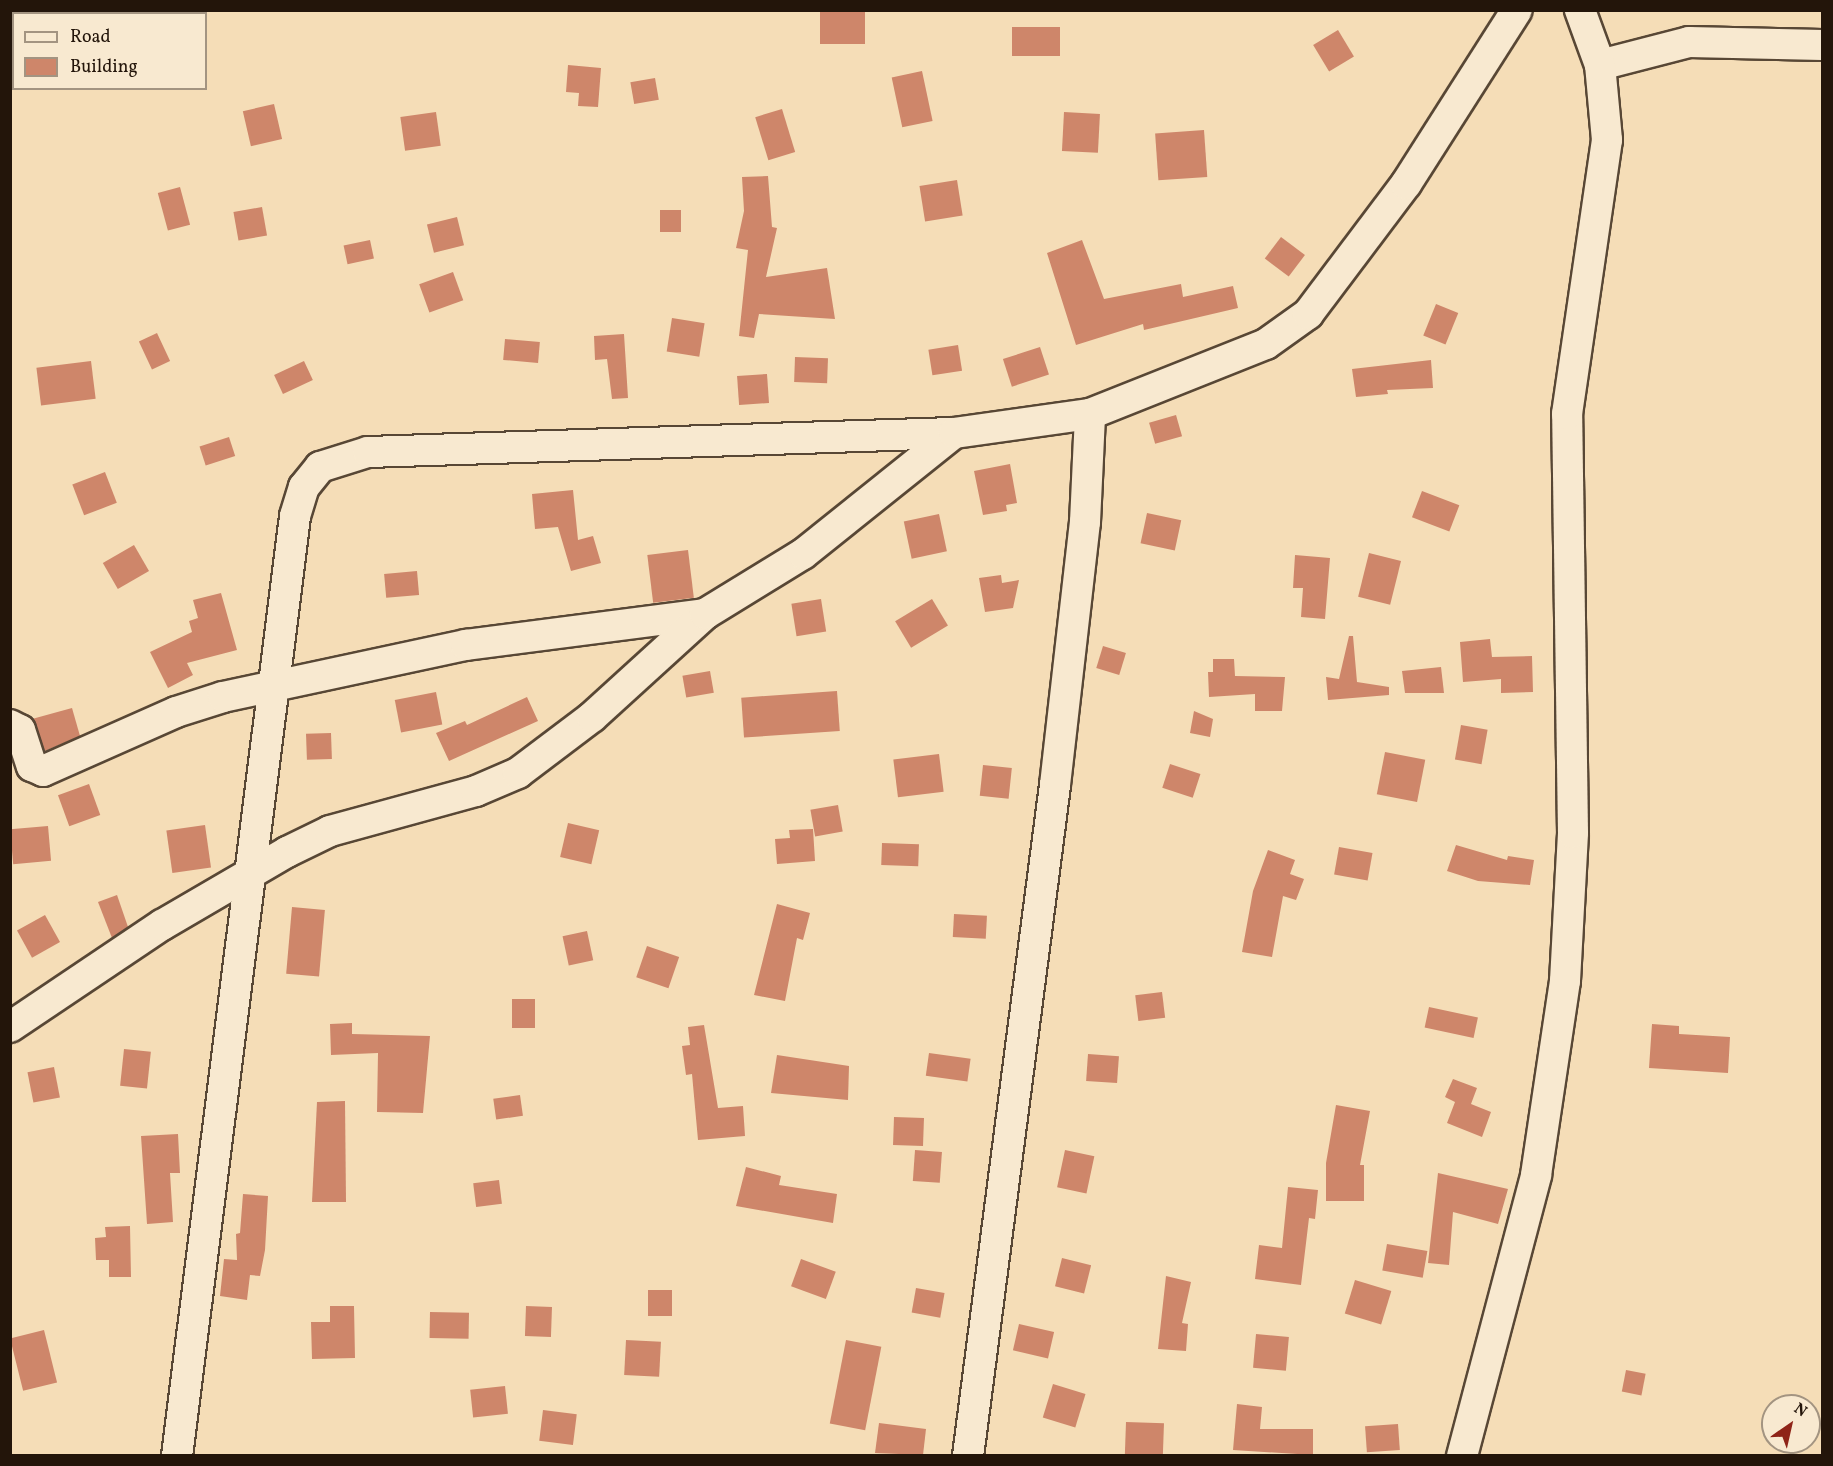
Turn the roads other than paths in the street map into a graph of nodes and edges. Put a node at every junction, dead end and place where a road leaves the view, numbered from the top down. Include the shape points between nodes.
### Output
1 (1517, 10) edge
2 (1581, 10) edge
3 (1822, 45) edge
4 (1600, 65) junction
5 (1090, 414) junction
6 (954, 433) junction
7 (705, 614) junction
8 (271, 688) junction
9 (10, 725) edge
10 (251, 876) junction
11 (10, 1027) edge
12 (177, 1455) edge
13 (968, 1455) edge
14 (1462, 1455) edge

1 - 5 street via 1406,184 1308,314 1266,344
2 - 4 street
3 - 4 street via 1689,42
4 - 14 street via 1606,140 1567,414 1574,801 1565,981 1536,1175
5 - 6 street
5 - 13 street via 1085,522 1058,762
6 - 7 street via 803,554
6 - 8 street via 368,452 342,457 320,466 304,487 298,506
7 - 8 street via 513,636
7 - 10 street via 592,717 518,772 476,791 330,831
8 - 9 street via 176,712 43,771 32,766 20,730
8 - 10 street
10 - 11 street via 162,925
10 - 12 street

